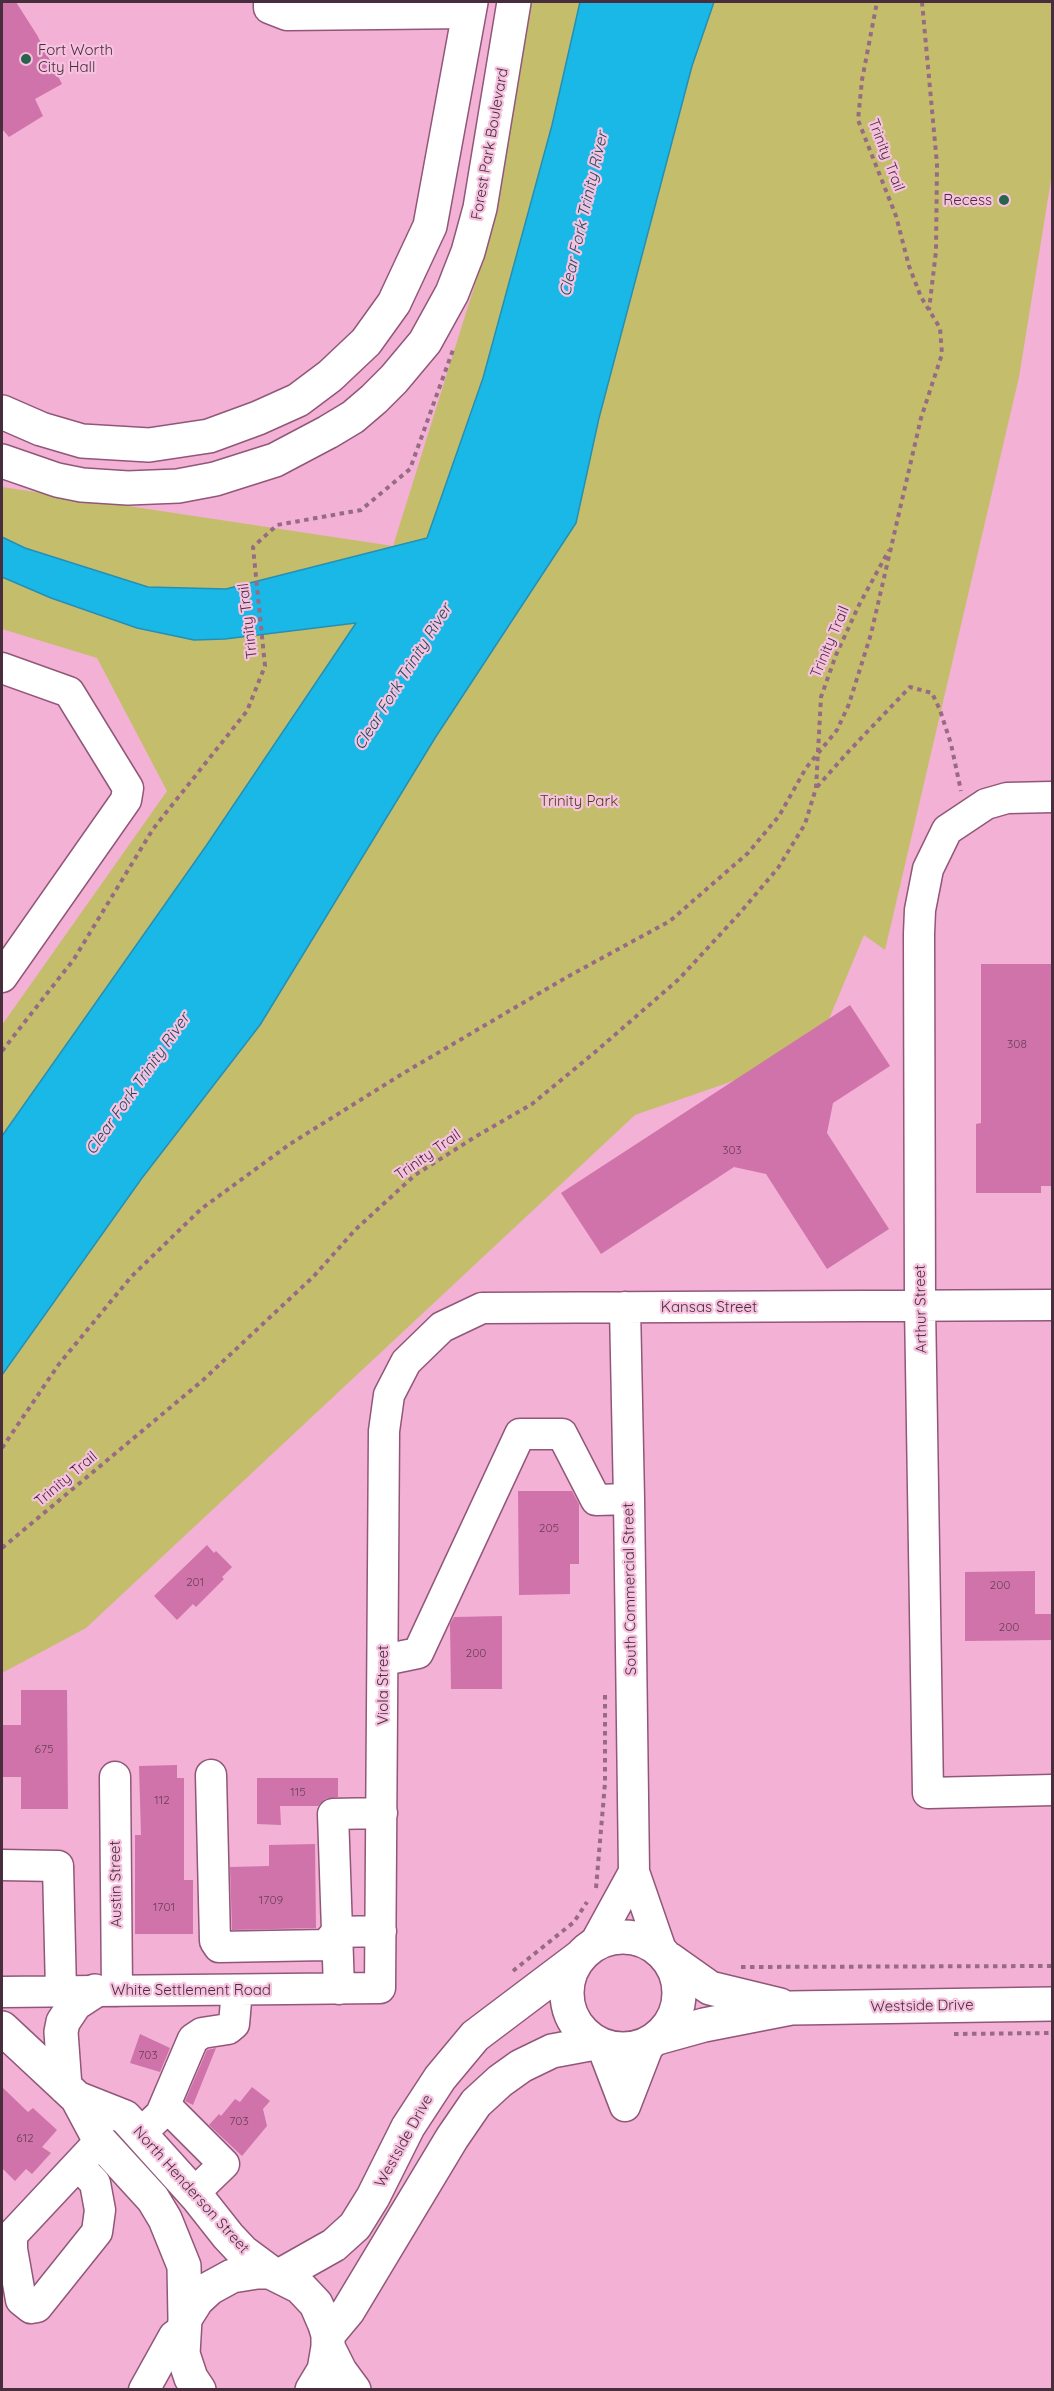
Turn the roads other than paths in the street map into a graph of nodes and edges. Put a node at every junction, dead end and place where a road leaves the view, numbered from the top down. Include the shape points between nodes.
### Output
1 (269, 2) edge
2 (513, 7) edge
3 (336, 8) edge
4 (470, 8) edge
5 (2, 412) edge
6 (2, 461) edge
7 (2, 668) edge
8 (1053, 797) edge
9 (2, 977) edge
10 (920, 1305) junction
11 (1053, 1305) edge
12 (625, 1307) junction
13 (395, 1383) joint
14 (629, 1499) junction
15 (384, 1660) junction
16 (211, 1775) dead end
17 (114, 1777) dead end
18 (1053, 1790) edge
19 (382, 1813) junction
20 (2, 1865) edge
21 (634, 1872) junction
22 (381, 1931) junction
23 (337, 1932) junction
24 (274, 1946) junction
25 (219, 1947) junction
26 (587, 1950) junction
27 (666, 1956) junction
28 (380, 1988) joint
29 (276, 1989) junction
30 (339, 1989) junction
31 (229, 1990) junction
32 (61, 1991) junction
33 (106, 1991) junction
34 (2, 1992) edge
35 (1053, 2004) edge
36 (791, 2008) junction
37 (2, 2028) edge
38 (653, 2041) junction
39 (599, 2044) junction
40 (71, 2093) junction
41 (165, 2105) junction
42 (141, 2133) junction
43 (100, 2141) junction
44 (78, 2165) dead end
45 (194, 2193) junction
46 (275, 2274) junction
47 (185, 2324) junction
48 (328, 2341) junction
49 (144, 2390) edge
50 (200, 2390) edge
51 (312, 2390) edge
52 (354, 2390) edge

1 - 3 street via 269,8 287,15
2 - 4 main road
2 - 6 main road, Forest Park Boulevard via 480,208 468,252 452,293 425,342 374,399 353,417 275,460 178,486 82,485
3 - 4 street
4 - 5 main road via 430,226 394,303 366,342 330,376 298,400 258,418 210,436 149,445 82,441 40,429
7 - 9 street via 69,692 128,788 126,800
8 - 10 street, Arthur Street via 1007,798 986,804 957,822 928,868 920,910
10 - 11 street, Kansas Street
10 - 12 street, Kansas Street
10 - 18 street, Arthur Street via 928,1793
12 - 13 street, Kansas Street via 482,1308 442,1327 406,1362
12 - 14 street, South Commercial Street
13 - 15 street, Viola Street via 389,1395 384,1431
14 - 15 street via 596,1500 562,1434 520,1434 418,1653
14 - 21 street, South Commercial Street
15 - 19 street, Viola Street
16 - 25 street via 215,1941
17 - 33 street, Austin Street
19 - 22 street, Viola Street
19 - 23 street via 333,1815
20 - 32 street via 58,1866
21 - 26 street, South Commercial Street
21 - 27 street, South Commercial Street
22 - 23 street
22 - 28 street, Viola Street
23 - 24 street via 326,1945
23 - 30 street
24 - 25 street
24 - 29 street
25 - 31 street
26 - 27 main road via 613,1938 629,1937 645,1941
26 - 39 main road via 573,1967 567,1984 567,2003 573,2020
26 - 46 main road, Westside Drive via 475,2036 440,2078 408,2127 355,2226 334,2245
27 - 36 main road, Westside Drive via 710,1988
27 - 38 main road via 676,1971 679,2004 674,2019
28 - 30 street, White Settlement Road
29 - 30 street, White Settlement Road
29 - 31 street, White Settlement Road
31 - 33 street, White Settlement Road
31 - 41 street via 234,2024 193,2039
32 - 33 street, White Settlement Road
32 - 34 street, White Settlement Road
33 - 40 main road via 75,2004 63,2022 61,2032
35 - 36 main road, Westside Drive
36 - 38 main road, Westside Drive via 704,2025
37 - 40 main road, North Henderson Street
38 - 39 main road via 634,2049 616,2050
38 - 39 street via 625,2106
39 - 48 main road via 552,2051 521,2066 476,2103
40 - 42 main road, North Henderson Street via 125,2117
40 - 43 main road, North Henderson Street
41 - 42 street
41 - 45 street via 224,2164
42 - 45 main road, North Henderson Street
43 - 44 street
43 - 47 main road, North Henderson Street via 137,2179 165,2219 184,2266
45 - 46 main road, North Henderson Street via 236,2244
46 - 47 main road via 232,2276 217,2284 197,2301
46 - 48 main road, North Henderson Street via 300,2287 316,2304
47 - 49 street via 174,2336
47 - 50 main road, North Henderson Street via 183,2354 191,2378
48 - 51 main road via 324,2370
48 - 52 main road via 340,2371

